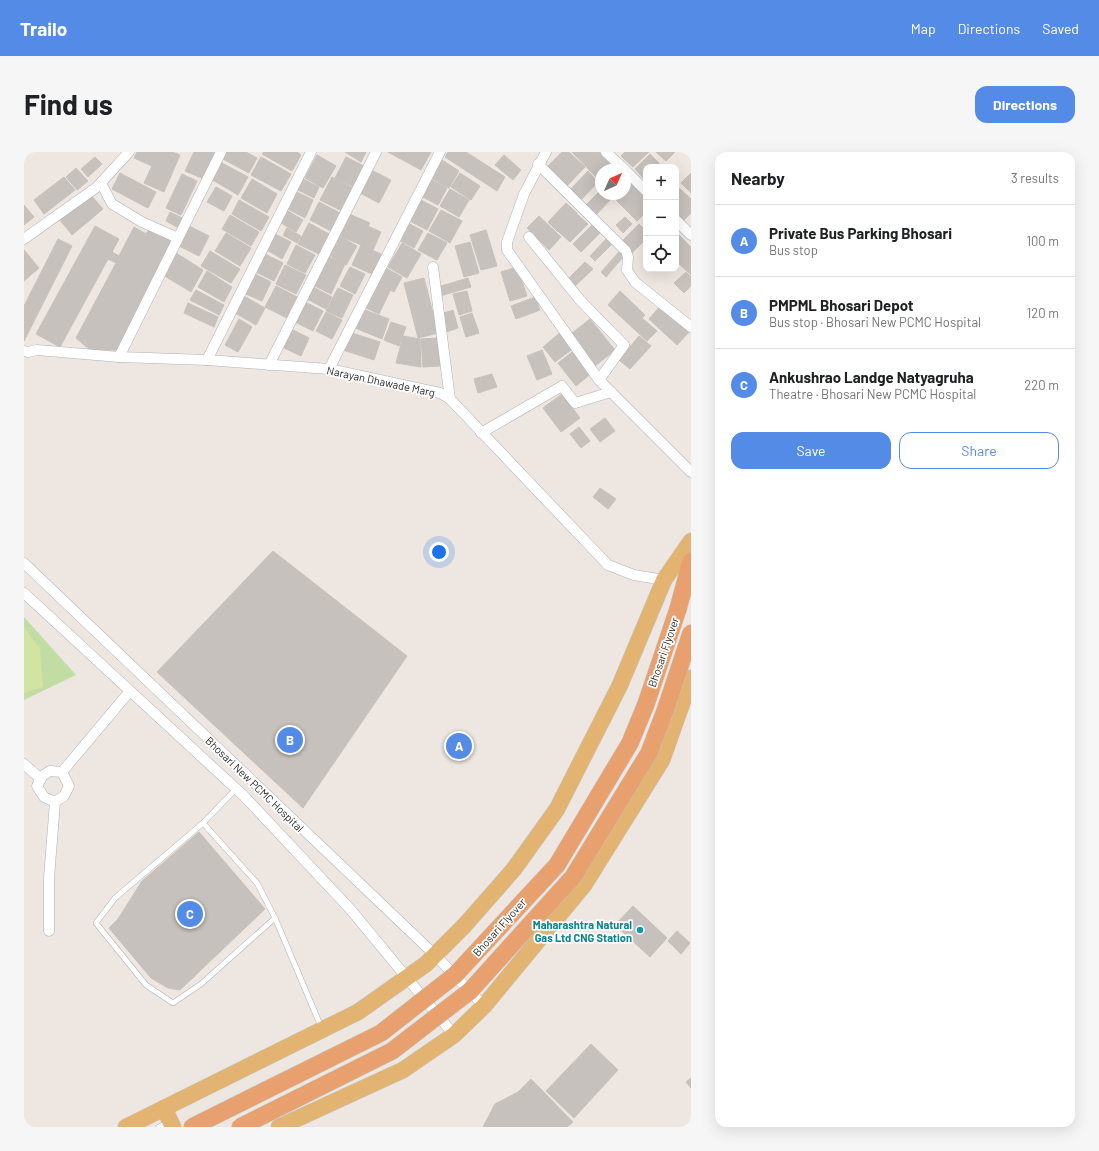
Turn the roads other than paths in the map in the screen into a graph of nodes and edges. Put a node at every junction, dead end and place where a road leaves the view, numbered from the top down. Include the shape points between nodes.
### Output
1 (129, 152) edge
2 (221, 152) edge
3 (311, 152) edge
4 (376, 152) edge
5 (440, 152) edge
6 (546, 152) edge
7 (606, 152) edge
8 (538, 164) junction
9 (619, 164) edge
10 (631, 176) edge
11 (100, 183) junction
12 (643, 188) edge
13 (679, 223) edge
14 (691, 235) edge
15 (529, 237) dead end
16 (178, 238) junction
17 (24, 239) edge
18 (433, 267) dead end
19 (691, 327) edge
20 (25, 354) edge
21 (119, 357) junction
22 (207, 360) junction
23 (268, 365) junction
24 (329, 369) junction
25 (599, 380) junction
26 (610, 392) junction
27 (450, 399) junction
28 (481, 433) junction
29 (691, 472) edge
30 (691, 541) edge
31 (691, 561) edge
32 (24, 563) edge
33 (664, 580) junction
34 (24, 593) edge
35 (691, 633) edge
36 (691, 678) edge
37 (130, 691) junction
38 (24, 764) edge
39 (62, 772) junction
40 (40, 779) junction
41 (236, 789) junction
42 (55, 802) junction
43 (202, 823) junction
44 (275, 918) junction
45 (49, 931) dead end
46 (435, 955) junction
47 (406, 978) junction
48 (484, 1006) junction
49 (322, 1030) junction
50 (454, 1035) junction
51 (167, 1121) edge
52 (126, 1127) edge
53 (192, 1127) edge
54 (240, 1127) edge
55 (279, 1127) edge

1 - 11 street
2 - 16 street
3 - 22 street
4 - 23 street
5 - 24 street
6 - 8 street
7 - 9 street
8 - 19 street via 626,251 627,270 635,282
8 - 25 street via 524,194 507,242 507,250
10 - 12 street
11 - 16 street via 112,204 142,222
11 - 17 street
13 - 14 street
15 - 25 street via 580,300 624,345
16 - 21 street
18 - 27 street
20 - 21 street, Narayan Dhawade Marg via 37,350
21 - 22 street, Narayan Dhawade Marg
22 - 23 street, Narayan Dhawade Marg
23 - 24 street, Narayan Dhawade Marg
24 - 27 street, Narayan Dhawade Marg via 440,393
25 - 26 street
26 - 28 street via 575,403 562,386
26 - 29 street
27 - 28 street, Narayan Dhawade Marg
28 - 33 street, Narayan Dhawade Marg via 608,564 634,575
30 - 33 main road
31 - 53 highway, Bhosari Flyover, bridge via 678,609 630,743 556,865 455,975 381,1033
32 - 46 street, Bhosari New PCMC Hospital
33 - 46 main road via 620,685 557,809 495,893
34 - 37 street, Bhosari New PCMC Hospital
35 - 54 highway, Bhosari Flyover, bridge via 649,753 574,877 470,991 392,1051
36 - 48 main road via 662,760 584,886
37 - 39 street
37 - 41 street, Bhosari New PCMC Hospital
38 - 40 street
39 - 40 street via 50,771
39 - 42 street via 69,786 64,796
40 - 42 street via 38,786 44,797
41 - 43 lane
41 - 47 street, Bhosari New PCMC Hospital via 366,927
42 - 45 street via 49,878
43 - 44 lane via 257,883
43 - 44 lane via 115,898 96,923 146,985 173,1003 201,984
44 - 49 lane
46 - 47 main road
46 - 48 street, Bhosari New PCMC Hospital
47 - 49 main road via 358,1012
47 - 50 street, Bhosari New PCMC Hospital
48 - 50 main road
49 - 51 main road
50 - 55 main road via 403,1070
51 - 52 main road

